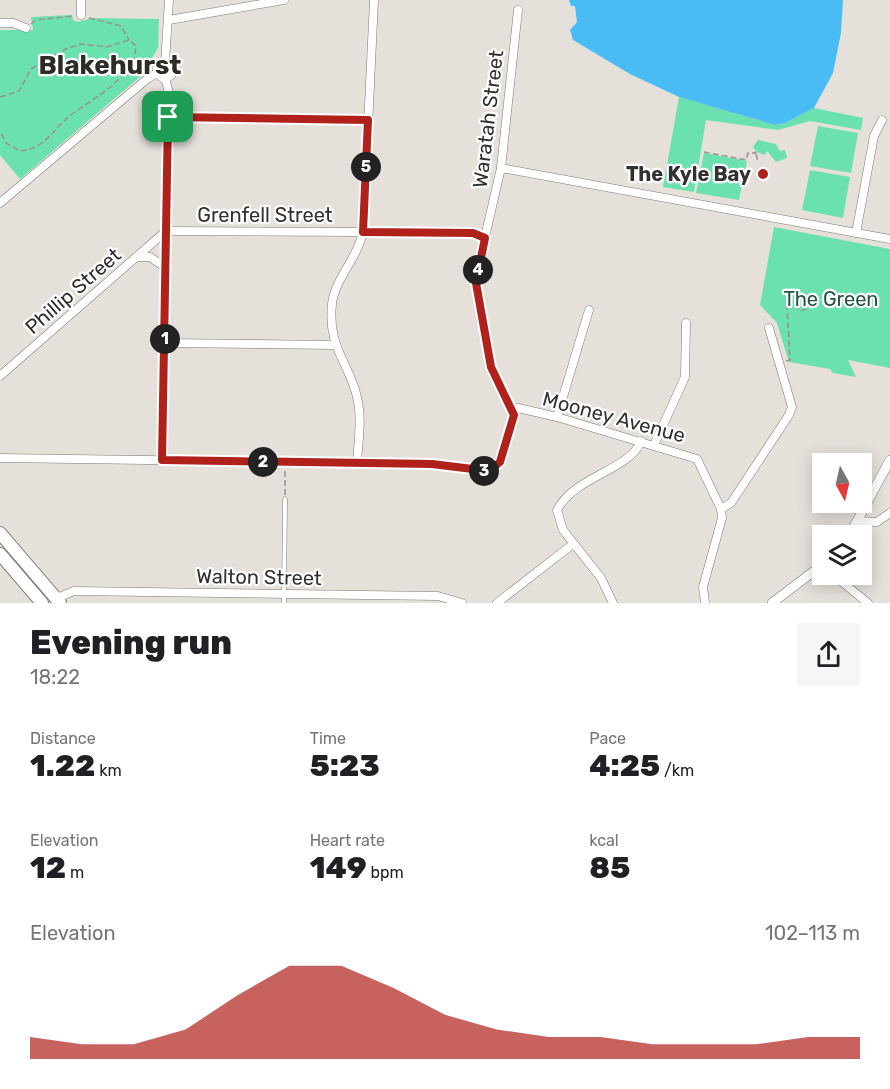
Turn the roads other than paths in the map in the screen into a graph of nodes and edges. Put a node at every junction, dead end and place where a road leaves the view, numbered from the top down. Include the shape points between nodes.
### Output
1 (81, 0) edge
2 (169, 0) edge
3 (284, 0) edge
4 (374, 0) edge
5 (518, 10) dead end
6 (81, 15) road end
7 (169, 20) junction
8 (0, 23) edge
9 (26, 28) road end
10 (165, 63) junction
11 (157, 73) junction
12 (165, 78) junction
13 (168, 117) junction
14 (368, 120) junction
15 (882, 120) dead end
16 (501, 168) junction
17 (0, 203) edge
18 (166, 231) junction
19 (363, 232) junction
20 (856, 233) junction
21 (890, 239) edge
22 (138, 257) junction
23 (166, 268) junction
24 (589, 310) dead end
25 (686, 323) dead end
26 (769, 328) dead end
27 (165, 343) junction
28 (335, 345) junction
29 (0, 376) edge
30 (512, 410) junction
31 (557, 417) junction
32 (641, 441) junction
33 (654, 446) junction
34 (0, 458) edge
35 (162, 460) junction
36 (890, 460) edge
37 (357, 463) junction
38 (285, 499) road end
39 (721, 509) junction
40 (890, 513) edge
41 (859, 521) junction
42 (856, 525) edge
43 (0, 533) edge
44 (573, 544) junction
45 (0, 555) edge
46 (812, 573) edge
47 (846, 585) edge
48 (284, 599) edge
49 (58, 601) edge
50 (42, 603) edge
51 (462, 603) edge
52 (497, 603) edge
53 (613, 603) edge
54 (705, 603) edge
55 (772, 603) edge
56 (868, 603) edge

1 - 6 street
2 - 7 street
3 - 7 street
4 - 14 street
5 - 16 street, Waratah Street
7 - 10 street
8 - 9 street
10 - 11 street
10 - 12 street via 172,69
11 - 12 street
11 - 17 street
12 - 13 street
13 - 14 street
13 - 18 street
14 - 19 street
15 - 20 street via 874,136
16 - 20 street
16 - 30 street, Waratah Street via 476,283 491,367
18 - 19 street, Grenfell Street
18 - 22 street, Phillip Street
18 - 23 street
19 - 28 street via 356,255 334,295
20 - 21 street
22 - 23 street via 150,257
22 - 29 street, Phillip Street
23 - 27 street
24 - 31 street
25 - 33 street via 685,377
26 - 39 street via 791,399 789,415 731,503
27 - 28 street
27 - 35 street
28 - 37 street via 359,404
30 - 31 street, Mooney Avenue
30 - 37 street via 512,426 493,471 440,464
31 - 32 street, Mooney Avenue
32 - 33 street, Mooney Avenue
32 - 44 street via 634,454 587,479 558,508 563,530
33 - 39 street, Mooney Avenue via 697,459
34 - 35 street
35 - 37 street
36 - 41 street
38 - 48 lane
39 - 54 street via 722,522 703,587
40 - 41 street via 877,522
41 - 42 street
43 - 49 highway
44 - 52 street
44 - 53 street via 601,578
45 - 50 highway
46 - 55 street
47 - 56 street
48 - 49 street, Walton Street via 74,591
48 - 51 street, Walton Street via 438,596

